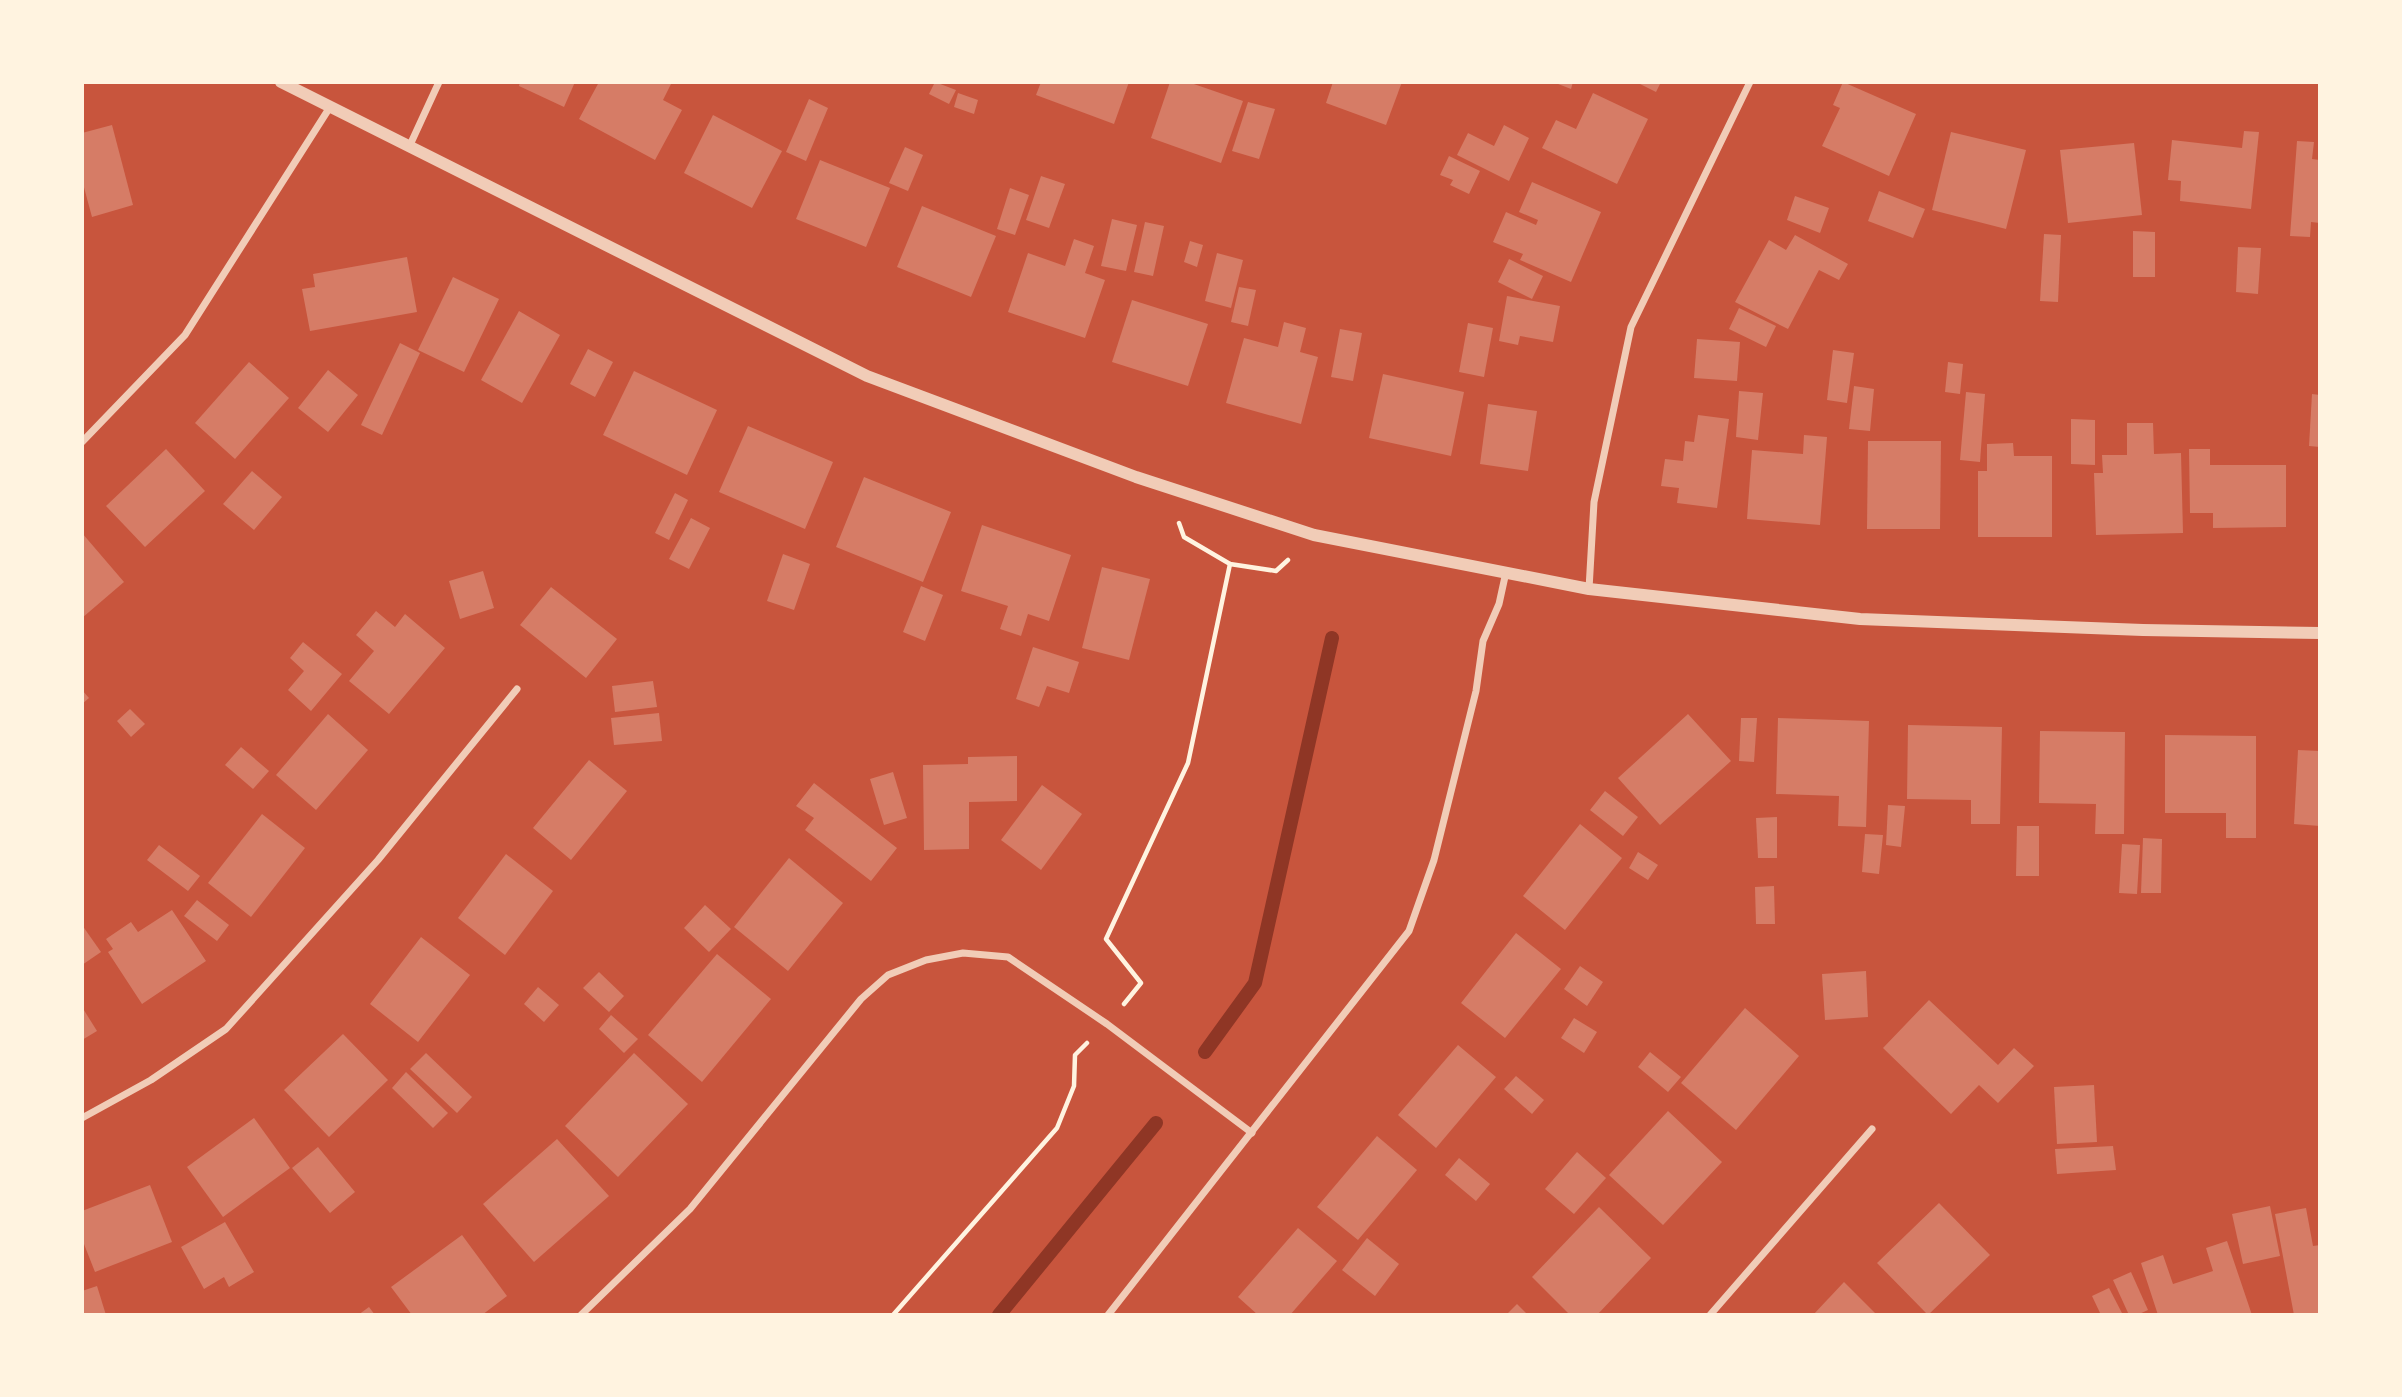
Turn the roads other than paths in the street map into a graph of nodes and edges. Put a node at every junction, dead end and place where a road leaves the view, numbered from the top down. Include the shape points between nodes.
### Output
1 (281, 82) edge
2 (439, 82) edge
3 (1750, 82) edge
4 (330, 107) junction
5 (410, 145) junction
6 (82, 442) edge
7 (1506, 572) junction
8 (1589, 589) junction
9 (2320, 633) edge
10 (517, 689) dead end
11 (82, 1118) edge
12 (1872, 1129) dead end
13 (1252, 1133) junction
14 (580, 1315) edge
15 (1108, 1315) edge
16 (1710, 1315) edge

1 - 4 street
2 - 5 street
3 - 8 street via 1631,327 1594,502
4 - 5 street
4 - 6 street via 185,335
5 - 7 street via 867,376 1136,477 1314,535
7 - 8 street
7 - 13 street via 1483,641 1476,691 1434,860 1409,931
8 - 9 street via 1860,620
10 - 11 street via 378,860 226,1029 151,1080
12 - 16 street
13 - 14 street via 1107,1024 1008,957 963,953 926,960 888,975 861,999 690,1209
13 - 15 street

